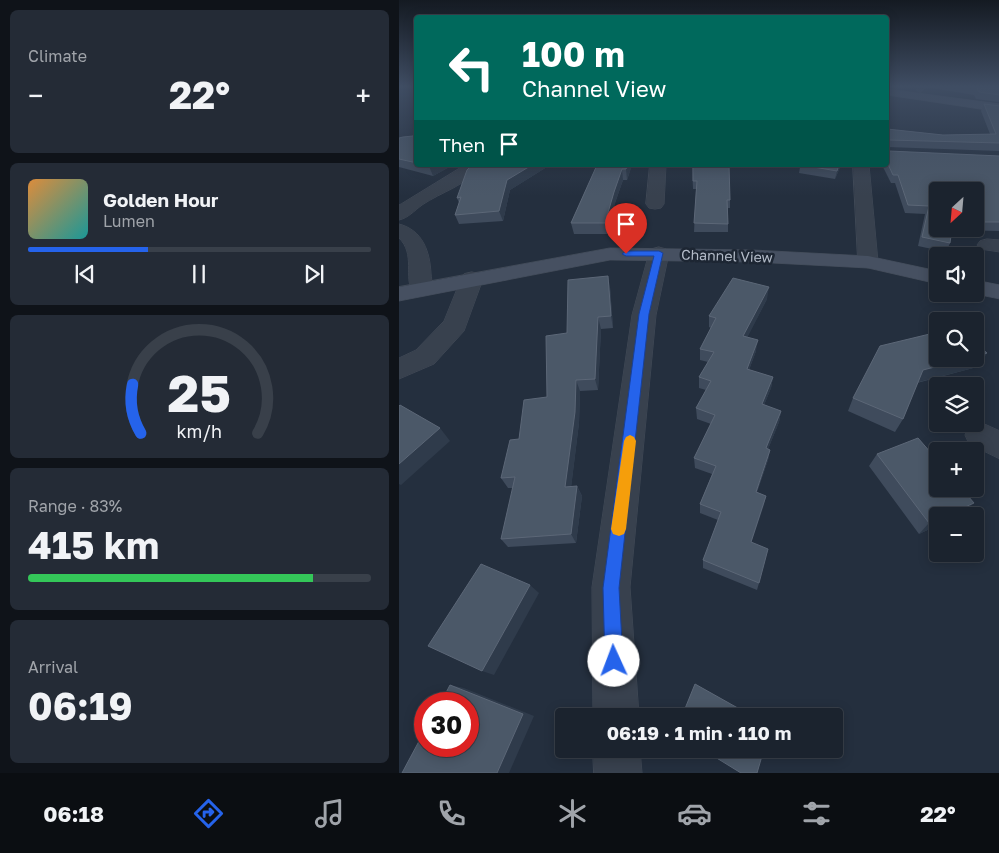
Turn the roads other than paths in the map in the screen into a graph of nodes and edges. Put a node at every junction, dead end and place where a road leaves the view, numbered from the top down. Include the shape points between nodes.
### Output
1 (472, 167) edge
2 (658, 167) edge
3 (861, 167) edge
4 (655, 204) dead end
5 (399, 215) edge
6 (399, 230) edge
7 (659, 253) junction
8 (868, 262) junction
9 (929, 276) edge
10 (472, 279) junction
11 (421, 288) junction
12 (984, 289) edge
13 (999, 292) edge
14 (399, 294) edge
15 (399, 369) edge
16 (616, 708) edge
17 (617, 758) edge
18 (618, 773) edge

1 - 5 street
2 - 4 street
3 - 8 street
6 - 11 street via 409,234 420,258
7 - 8 street, Channel View
7 - 10 street, Channel View via 610,254
7 - 16 street via 644,314 611,588
8 - 9 street, Channel View
10 - 11 street, Channel View
10 - 15 street via 455,326 425,357
11 - 14 street, Channel View
12 - 13 street
17 - 18 street

